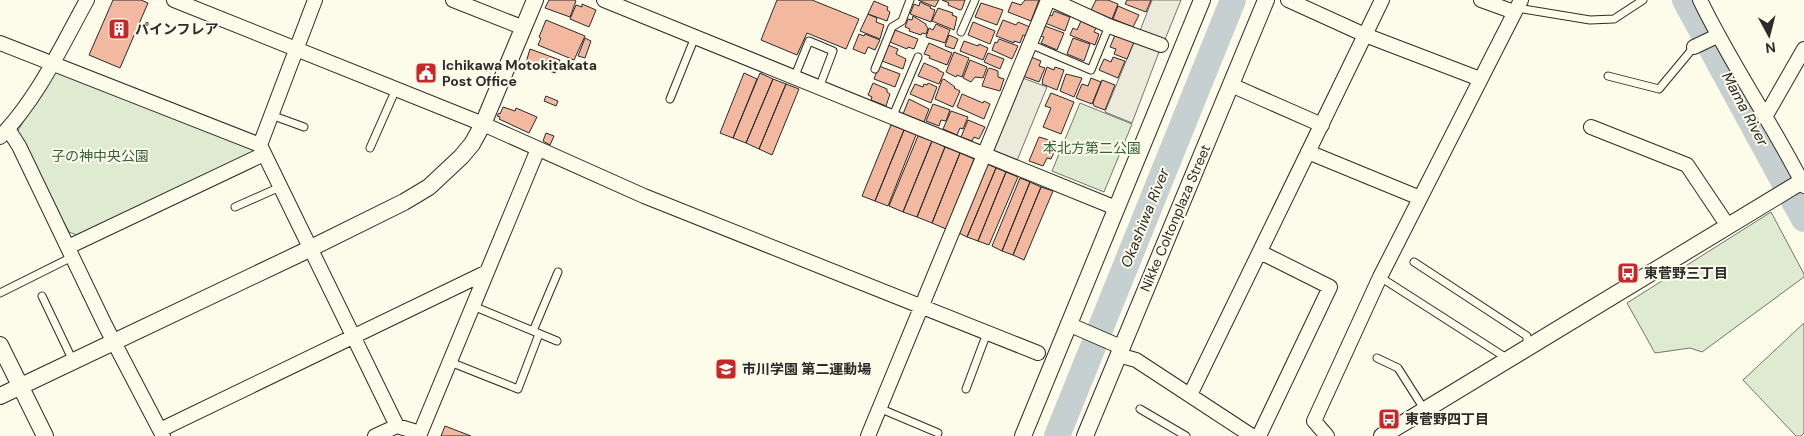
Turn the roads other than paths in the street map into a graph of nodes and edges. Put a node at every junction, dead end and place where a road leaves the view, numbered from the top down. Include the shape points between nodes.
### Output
1 (87, 0) edge
2 (174, 0) edge
3 (315, 0) edge
4 (453, 0) edge
5 (535, 0) edge
6 (604, 0) edge
7 (910, 0) edge
8 (975, 0) edge
9 (1050, 0) edge
10 (1202, 0) edge
11 (1266, 0) edge
12 (1288, 0) edge
13 (1382, 0) edge
14 (1481, 0) edge
15 (1643, 0) edge
16 (1700, 0) edge
17 (1517, 7) edge
18 (1109, 26) junction
19 (524, 28) junction
20 (961, 32) dead end
21 (1365, 35) junction
22 (1717, 36) junction
23 (695, 38) junction
24 (0, 43) edge
25 (1030, 44) junction
26 (1161, 45) dead end
27 (1694, 47) joint
28 (297, 49) junction
29 (1804, 49) edge
30 (918, 57) dead end
31 (53, 63) junction
32 (875, 69) dead end
33 (1608, 76) dead end
34 (794, 78) junction
35 (1480, 80) junction
36 (1231, 85) junction
37 (819, 88) junction
38 (396, 89) junction
39 (670, 99) dead end
40 (271, 116) junction
41 (1765, 117) junction
42 (892, 118) junction
43 (483, 124) junction
44 (1322, 124) junction
45 (304, 127) dead end
46 (1591, 127) dead end
47 (4, 133) edge
48 (370, 148) dead end
49 (262, 149) junction
50 (538, 149) junction
51 (1308, 152) junction
52 (983, 155) junction
53 (1803, 182) edge
54 (280, 187) junction
55 (1420, 198) junction
56 (235, 207) dead end
57 (1116, 208) junction
58 (1728, 226) junction
59 (310, 248) junction
60 (70, 252) junction
61 (1260, 252) junction
62 (1414, 262) dead end
63 (558, 272) dead end
64 (485, 273) junction
65 (1380, 277) junction
66 (0, 293) edge
67 (42, 296) dead end
68 (473, 306) junction
69 (921, 307) junction
70 (1068, 324) junction
71 (536, 332) junction
72 (987, 333) junction
73 (354, 337) junction
74 (113, 341) junction
75 (557, 342) dead end
76 (0, 345) edge
77 (1527, 348) junction
78 (1120, 351) junction
79 (1038, 354) dead end
80 (1377, 358) dead end
81 (1508, 359) junction
82 (72, 361) junction
83 (450, 362) junction
84 (21, 386) junction
85 (966, 389) dead end
86 (1190, 394) junction
87 (0, 396) edge
88 (879, 408) junction
89 (1140, 409) dead end
90 (1425, 410) junction
91 (397, 426) junction
92 (938, 432) dead end
93 (161, 433) edge
94 (419, 435) edge
95 (45, 436) edge
96 (375, 436) edge
97 (868, 436) edge
98 (1023, 436) edge
99 (1085, 436) edge
100 (1186, 436) edge
101 (1252, 436) edge
102 (1259, 436) edge
103 (1327, 436) edge
104 (1382, 436) edge

1 - 31 street
2 - 28 street
3 - 28 street
4 - 19 street
5 - 19 street
6 - 23 street
7 - 32 lane via 902,21 892,27
8 - 20 lane
9 - 18 street
9 - 25 street
10 - 57 street
11 - 36 street, Nikke Coltonplaza Street
12 - 21 street
13 - 21 street
14 - 17 street
15 - 17 lane via 1614,19 1590,20
16 - 22 street
17 - 35 street
18 - 25 lane via 1091,70
18 - 26 street
19 - 43 street
21 - 35 street
21 - 44 street
22 - 27 street
22 - 41 street
23 - 34 street
23 - 39 lane
24 - 31 street
25 - 52 street
27 - 33 lane via 1659,89
28 - 38 street
28 - 40 street
29 - 41 street
30 - 42 lane
31 - 47 street via 26,106
31 - 49 street
34 - 37 street
34 - 37 lane via 809,41 833,51
35 - 55 street
36 - 44 street
36 - 78 street, Nikke Coltonplaza Street
37 - 42 street
38 - 43 street
38 - 48 lane
40 - 45 lane
40 - 49 street
41 - 53 street
42 - 52 street
43 - 50 street
43 - 59 street via 472,144 429,187
44 - 51 street
46 - 58 street via 1687,164
47 - 60 street via 19,146
49 - 54 street
49 - 60 street
50 - 64 street
50 - 69 street via 644,196
51 - 55 street
51 - 61 street
52 - 57 street
52 - 69 street
53 - 58 street
54 - 56 lane
54 - 59 street
55 - 65 street
57 - 70 street
58 - 77 street
59 - 73 street
59 - 74 street
60 - 66 lane
60 - 74 street
61 - 86 street
61 - 102 street via 1330,288
62 - 77 lane via 1527,336
63 - 71 lane
64 - 68 street
64 - 73 street
65 - 81 lane
65 - 103 street via 1314,422
67 - 82 lane
68 - 71 lane
68 - 83 street
69 - 72 street
69 - 88 street
70 - 78 street
70 - 98 street
71 - 75 lane
71 - 83 lane via 518,389
72 - 79 street
72 - 85 lane
73 - 91 street
73 - 93 street
74 - 82 street
74 - 93 street
76 - 84 street
77 - 81 street
78 - 86 street
78 - 99 street, Nikke Coltonplaza Street
80 - 90 lane via 1398,368
81 - 90 street
82 - 84 street
83 - 94 street
84 - 87 street
84 - 95 street
86 - 101 street
88 - 92 lane
88 - 97 street
89 - 100 lane
90 - 104 street
91 - 94 street
91 - 96 street

